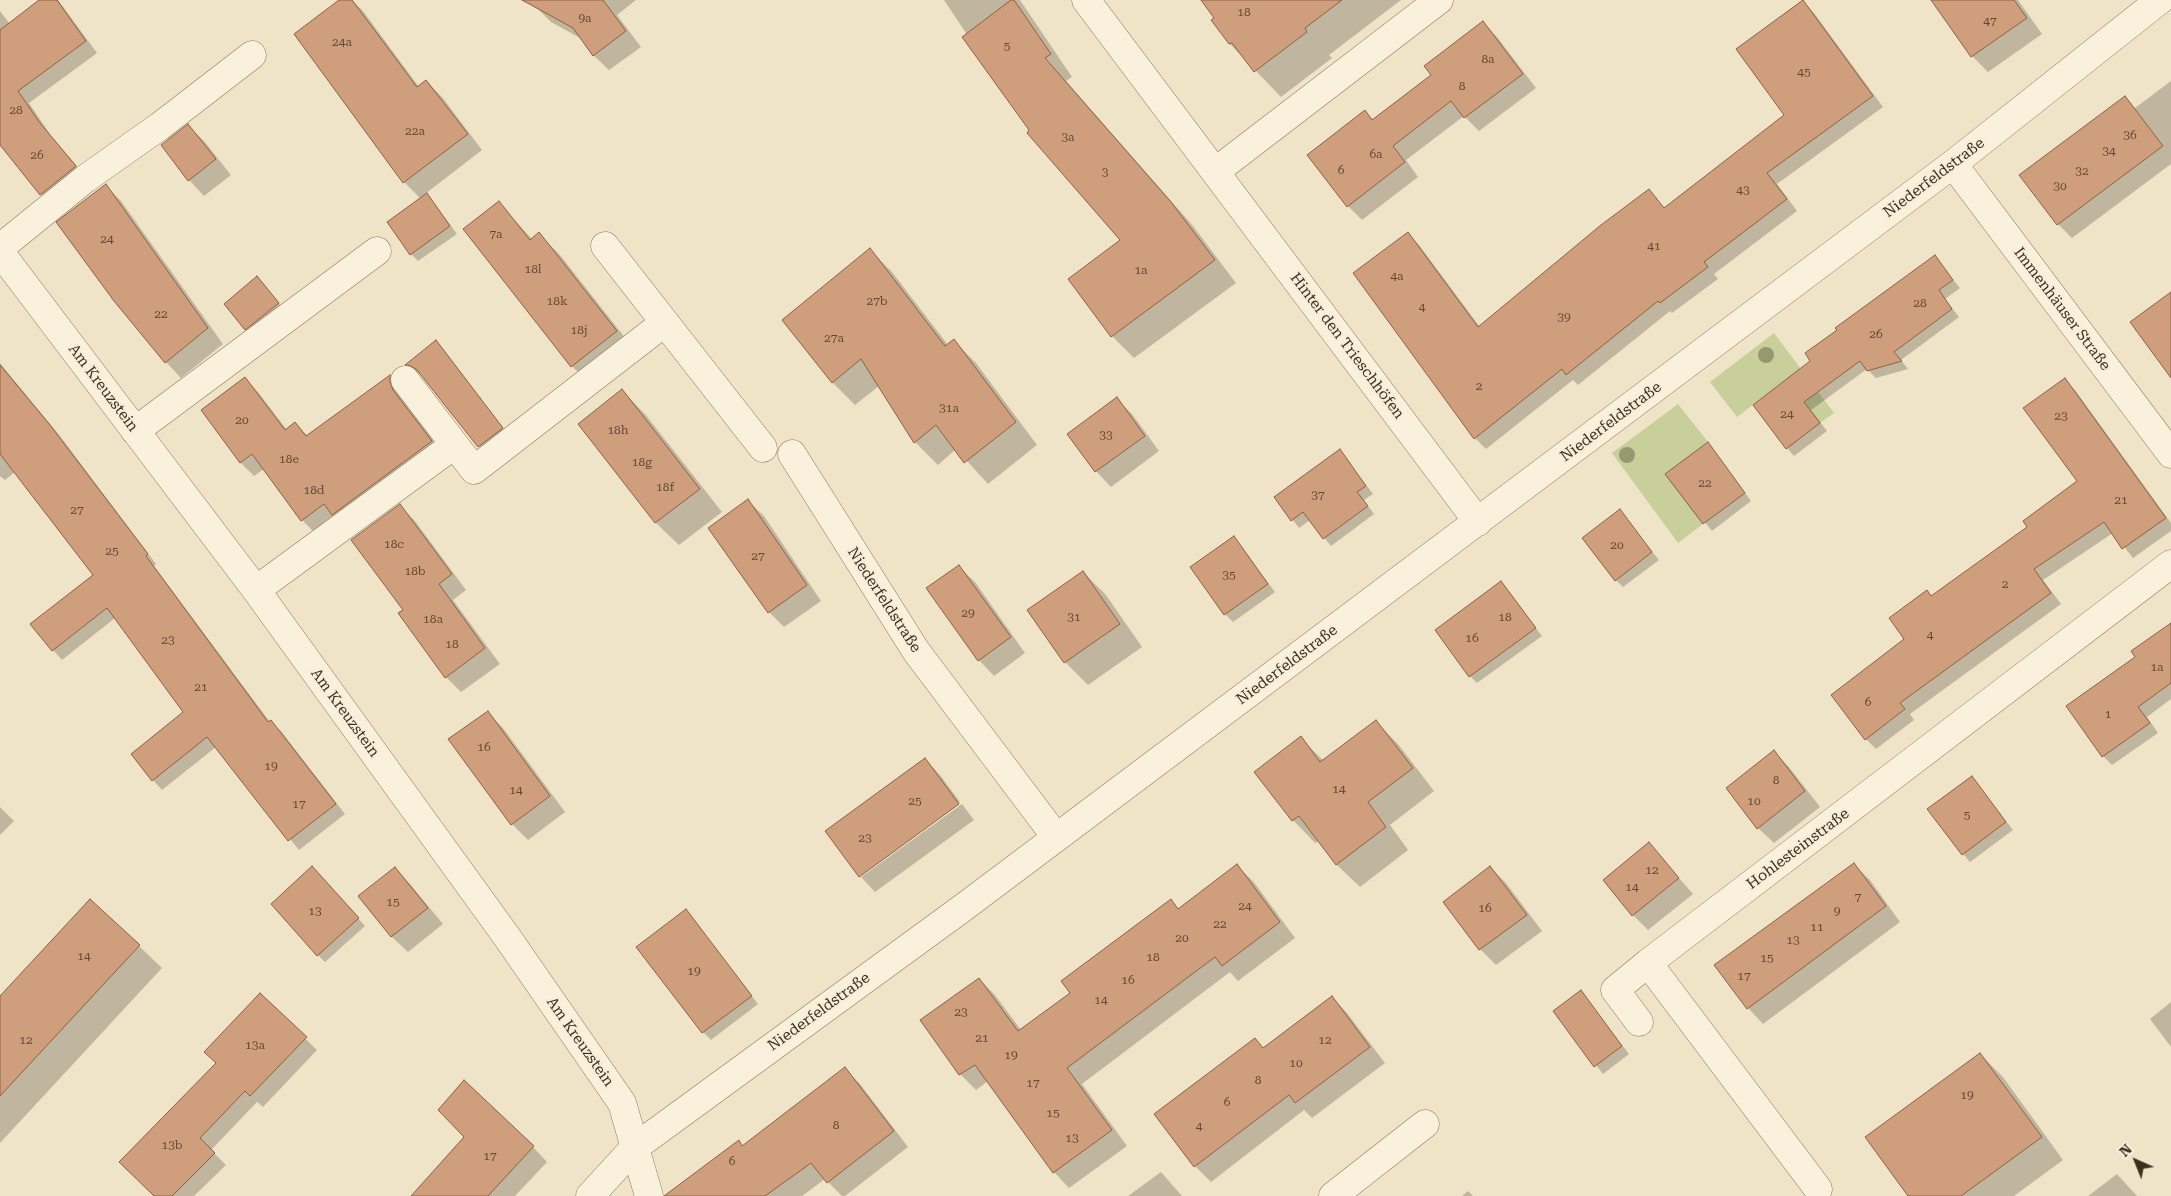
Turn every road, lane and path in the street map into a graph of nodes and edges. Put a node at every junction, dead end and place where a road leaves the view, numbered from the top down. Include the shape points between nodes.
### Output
1 (1086, 0) edge
2 (1439, 0) edge
3 (2160, 0) edge
4 (252, 55) dead end
5 (1954, 164) junction
6 (1216, 171) junction
7 (605, 246) dead end
8 (0, 248) edge
9 (377, 251) dead end
10 (0, 252) edge
11 (664, 322) junction
12 (405, 380) dead end
13 (136, 431) junction
14 (454, 445) junction
15 (763, 448) dead end
16 (792, 454) dead end
17 (2171, 454) edge
18 (1478, 522) junction
19 (2171, 564) edge
20 (256, 590) junction
21 (1056, 837) junction
22 (1648, 963) junction
23 (1638, 1022) dead end
24 (1425, 1124) dead end
25 (634, 1148) junction
26 (1818, 1189) dead end
27 (590, 1196) edge
28 (649, 1196) edge
29 (1334, 1196) edge

1 - 6 street, Hinter den Trieschhöfen
2 - 6 street
3 - 5 street, Niederfeldstraße
4 - 8 street via 84,179
5 - 17 street, Immenhäuser Straße
5 - 18 street, Niederfeldstraße
6 - 18 street, Hinter den Trieschhöfen
7 - 11 street
9 - 13 street
10 - 13 street, Am Kreuzstein
11 - 14 street via 474,470
11 - 15 street
12 - 14 street
13 - 20 street, Am Kreuzstein
14 - 20 street
16 - 21 street, Niederfeldstraße via 916,651
18 - 21 street, Niederfeldstraße
19 - 22 street, Hohlesteinstraße
20 - 25 street, Am Kreuzstein via 507,937 622,1103
21 - 25 street, Niederfeldstraße
22 - 23 street, Hohlesteinstraße via 1614,990
22 - 26 street
24 - 29 street
25 - 27 street, Niederfeldstraße
25 - 28 street, Am Kreuzstein

